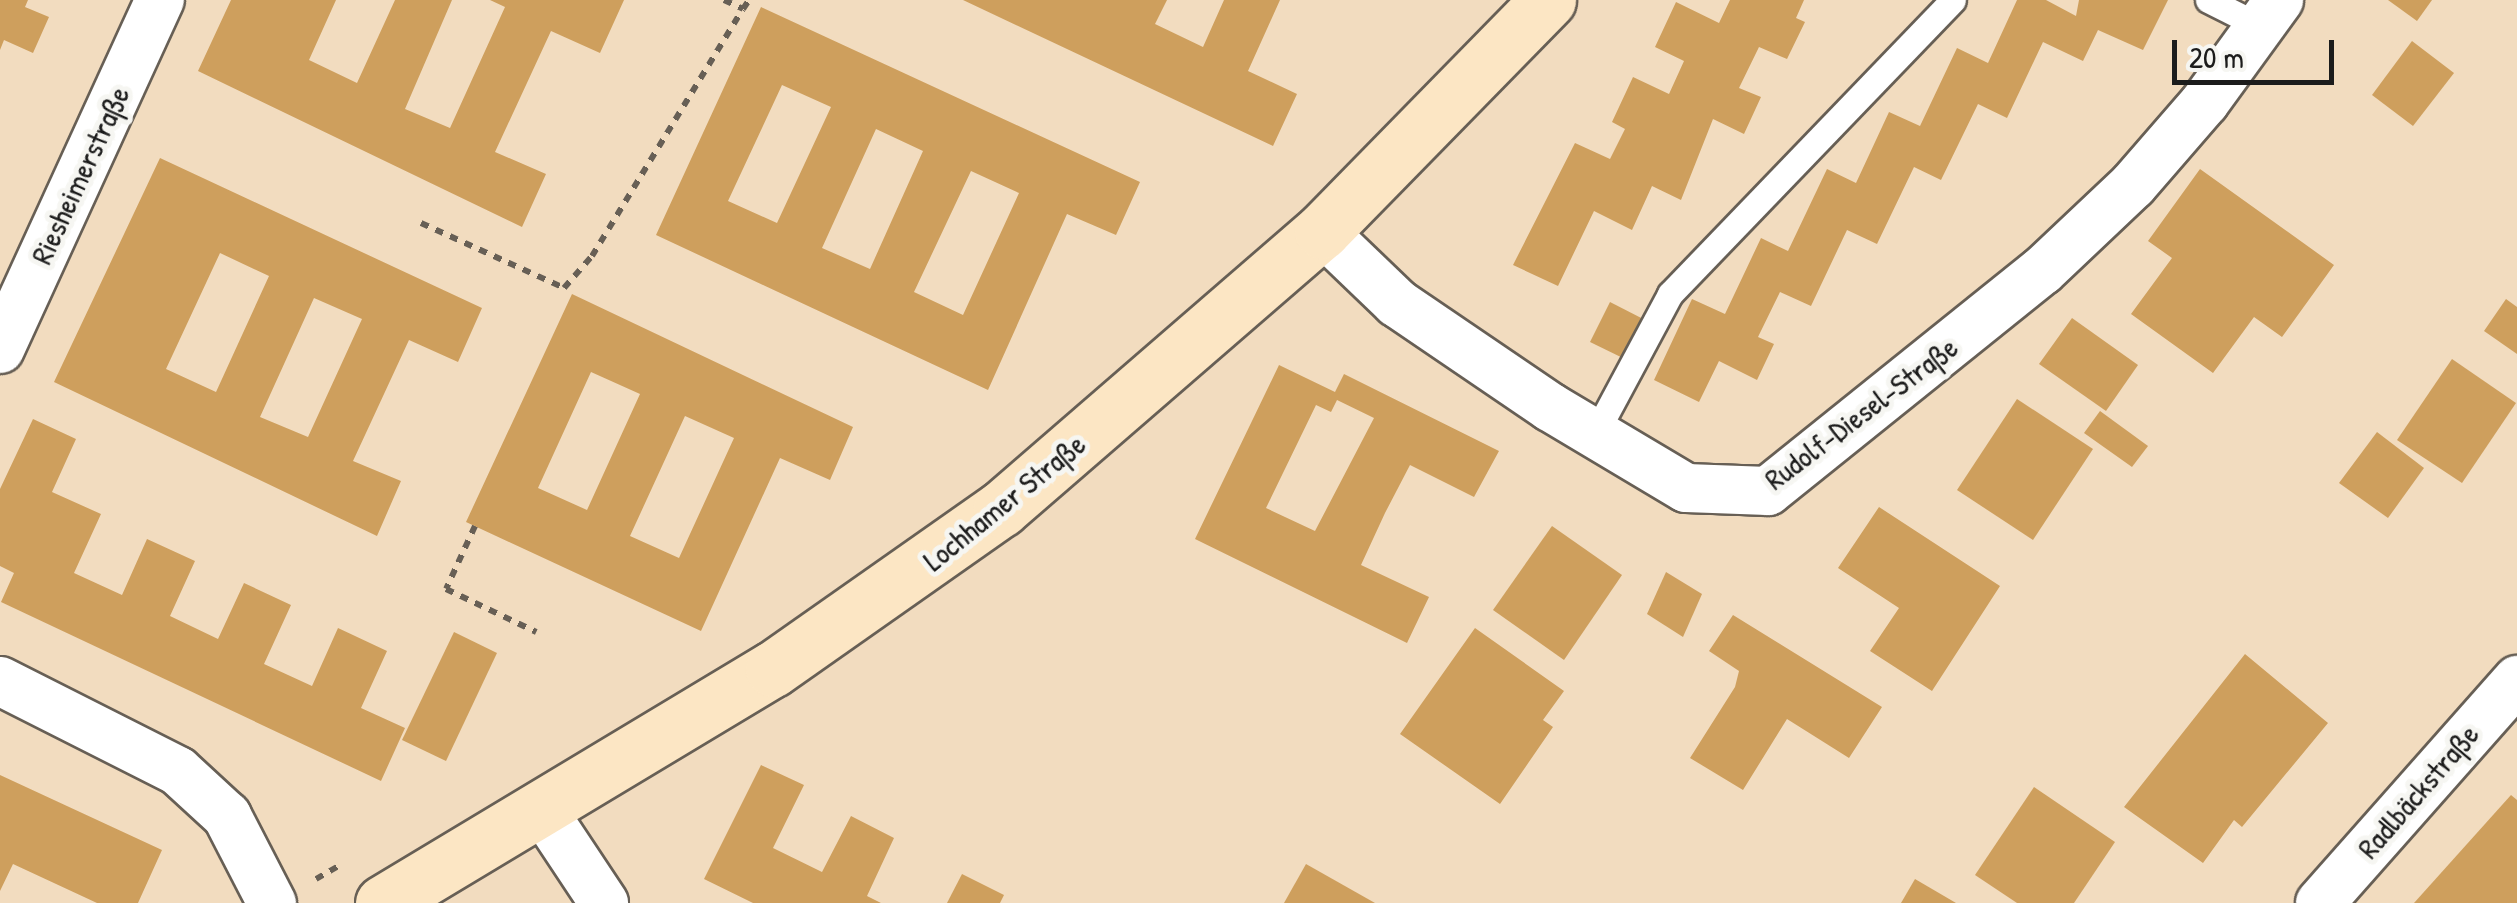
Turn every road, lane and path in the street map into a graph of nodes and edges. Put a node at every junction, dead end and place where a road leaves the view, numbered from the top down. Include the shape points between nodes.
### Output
1 (160, 0) edge
2 (724, 0) edge
3 (749, 0) edge
4 (1548, 0) edge
5 (1953, 0) edge
6 (2208, 0) edge
7 (743, 9) junction
8 (2269, 13) edge
9 (421, 223) dead end
10 (1322, 230) junction
11 (0, 349) edge
12 (1595, 434) junction
13 (475, 526) dead end
14 (536, 632) dead end
15 (2517, 680) edge
16 (0, 681) edge
17 (541, 808) junction
18 (348, 860) dead end
19 (272, 903) edge
20 (383, 903) edge
21 (604, 903) edge
22 (2320, 903) edge

1 - 11 street, Riesheimerstraße
2 - 7 path
3 - 7 path
4 - 10 street, Lochhamer Straße
5 - 12 lane via 1670,294
6 - 8 lane
7 - 9 path via 592,256 564,288
8 - 12 street, Rudolf-Diesel-Straße via 2133,185 2042,271 1768,491 1686,488
10 - 12 street, Rudolf-Diesel-Straße via 1397,303
10 - 17 street, Lochhamer Straße via 1206,337 972,531 773,669
13 - 14 path via 446,589
15 - 22 street, Radlbäckstraße
16 - 19 street via 178,771 227,816
17 - 20 street, Lochhamer Straße
17 - 21 street
18 - 19 path

